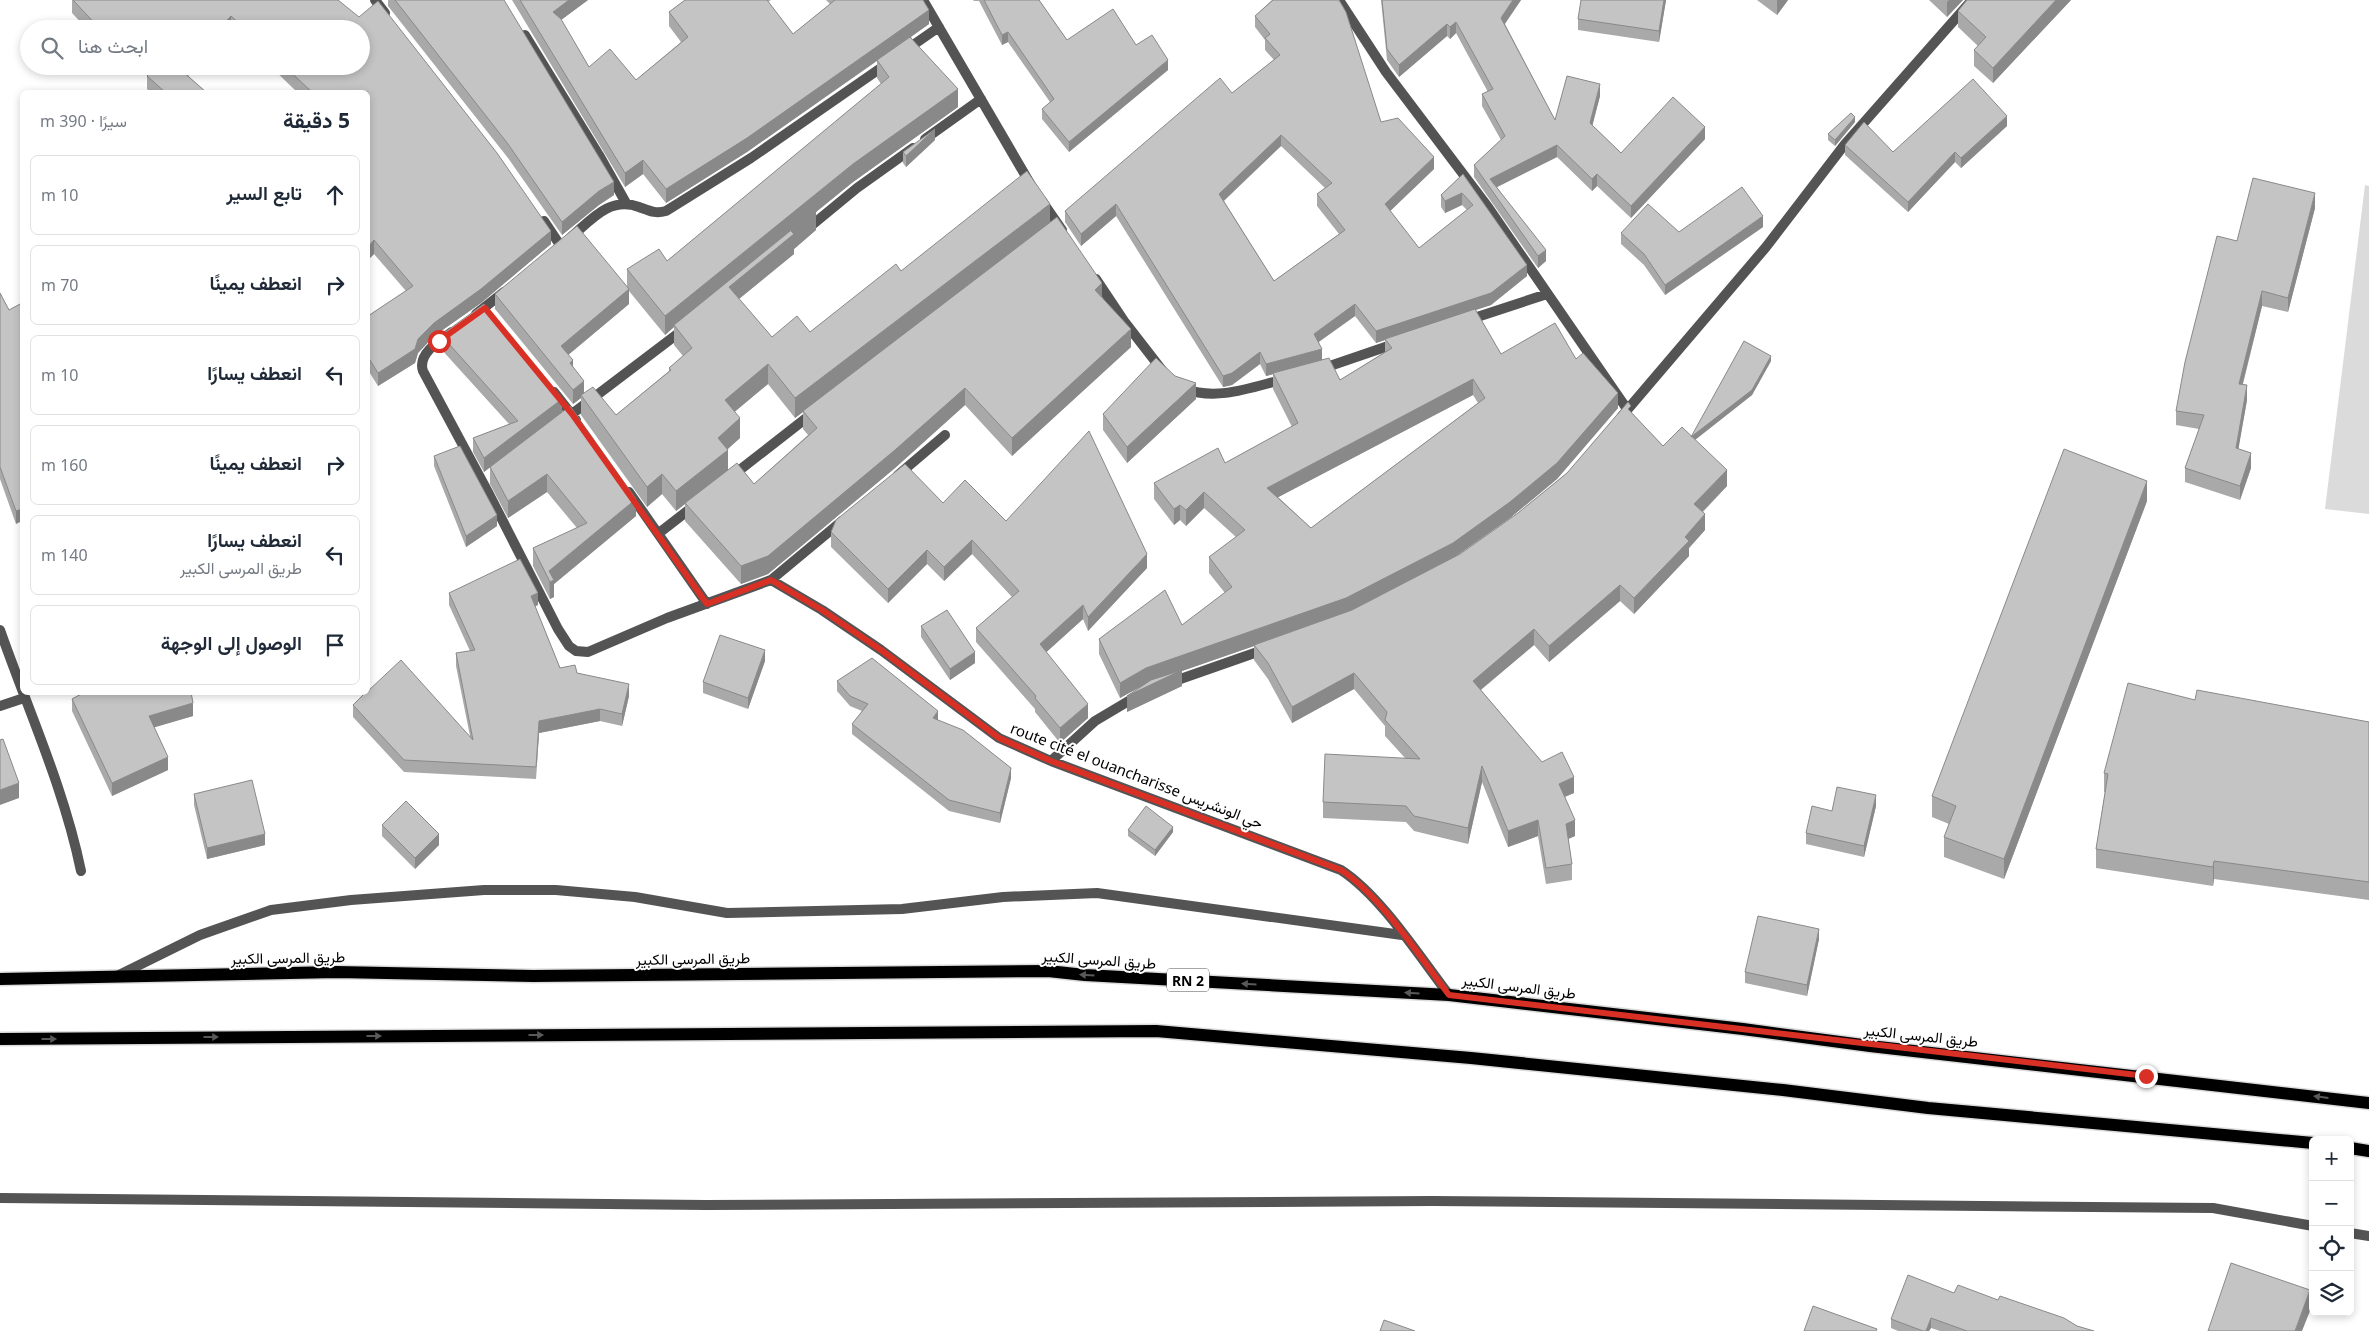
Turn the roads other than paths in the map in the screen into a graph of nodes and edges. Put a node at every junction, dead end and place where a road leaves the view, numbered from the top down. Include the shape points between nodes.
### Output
1 (375, 0) edge
2 (923, 0) edge
3 (1338, 0) edge
4 (1972, 0) edge
5 (393, 23) edge
6 (939, 27) junction
7 (521, 29) edge
8 (981, 99) junction
9 (626, 203) junction
10 (540, 215) edge
11 (796, 238) edge
12 (1070, 241) edge
13 (1091, 273) edge
14 (515, 283) edge
15 (1547, 294) junction
16 (696, 320) edge
17 (1459, 323) edge
18 (1406, 340) edge
19 (1310, 372) edge
20 (1292, 377) edge
21 (547, 384) edge
22 (820, 408) edge
23 (1627, 409) junction
24 (572, 414) junction
25 (1614, 424) edge
26 (557, 426) edge
27 (583, 430) edge
28 (945, 436) dead end
29 (892, 480) edge
30 (720, 485) edge
31 (624, 486) edge
32 (705, 497) edge
33 (854, 511) edge
34 (659, 533) junction
35 (771, 580) junction
36 (707, 604) junction
37 (0, 630) edge
38 (1276, 646) edge
39 (20, 687) edge
40 (23, 695) edge
41 (24, 698) junction
42 (0, 706) edge
43 (1051, 761) junction
44 (80, 871) dead end
45 (1402, 935) junction
46 (117, 976) junction
47 (0, 979) edge
48 (1449, 995) junction
49 (0, 1039) edge
50 (2369, 1103) edge
51 (2309, 1143) edge
52 (2354, 1149) edge
53 (2369, 1151) edge
54 (0, 1198) edge
55 (2309, 1225) edge
56 (2354, 1234) edge
57 (2369, 1236) edge

1 - 5 street
2 - 6 street
3 - 15 street via 1386,72 1488,207
4 - 23 street via 1845,144 1766,247
6 - 8 street
6 - 9 street via 751,158 666,211 654,213
7 - 9 street
8 - 11 street via 857,188
8 - 12 street via 1055,228
9 - 10 street via 613,204 603,210 557,248
13 - 20 street via 1124,321 1176,383 1193,392 1221,395
14 - 36 street via 488,311 466,322 426,353 421,366 486,479 544,604 568,646 588,652
15 - 17 street
15 - 23 street
16 - 24 street
18 - 19 street
21 - 24 street
22 - 30 street
23 - 25 street
24 - 26 street
24 - 27 street
28 - 29 street
31 - 34 street
32 - 34 street
33 - 35 street
34 - 36 street
35 - 36 street
35 - 43 street, route cité el ouancharisse حي الونشريس via 881,650 999,738
37 - 39 street
38 - 43 street via 1153,688 1095,721
40 - 41 street
41 - 42 street
41 - 44 street via 53,772 73,835
43 - 45 street, route cité el ouancharisse حي الونشريس via 1341,870 1359,881
45 - 46 street via 1097,893 1003,897 902,909 728,913 635,897 556,890 484,890 350,900 271,910 200,935
45 - 48 street, route cité el ouancharisse حي الونشريس
46 - 47 main road, طريق المرسى الكبير / RN 2
48 -> 46 main road, طريق المرسى الكبير / RN 2 via 1048,971 533,976 337,972
50 -> 48 main road, طريق المرسى الكبير / RN 2
49 -> 51 main road via 1156,1031 1471,1058 1938,1108
52 - 53 main road
54 - 55 street via 696,1205 1443,1201 2213,1208
56 - 57 street

